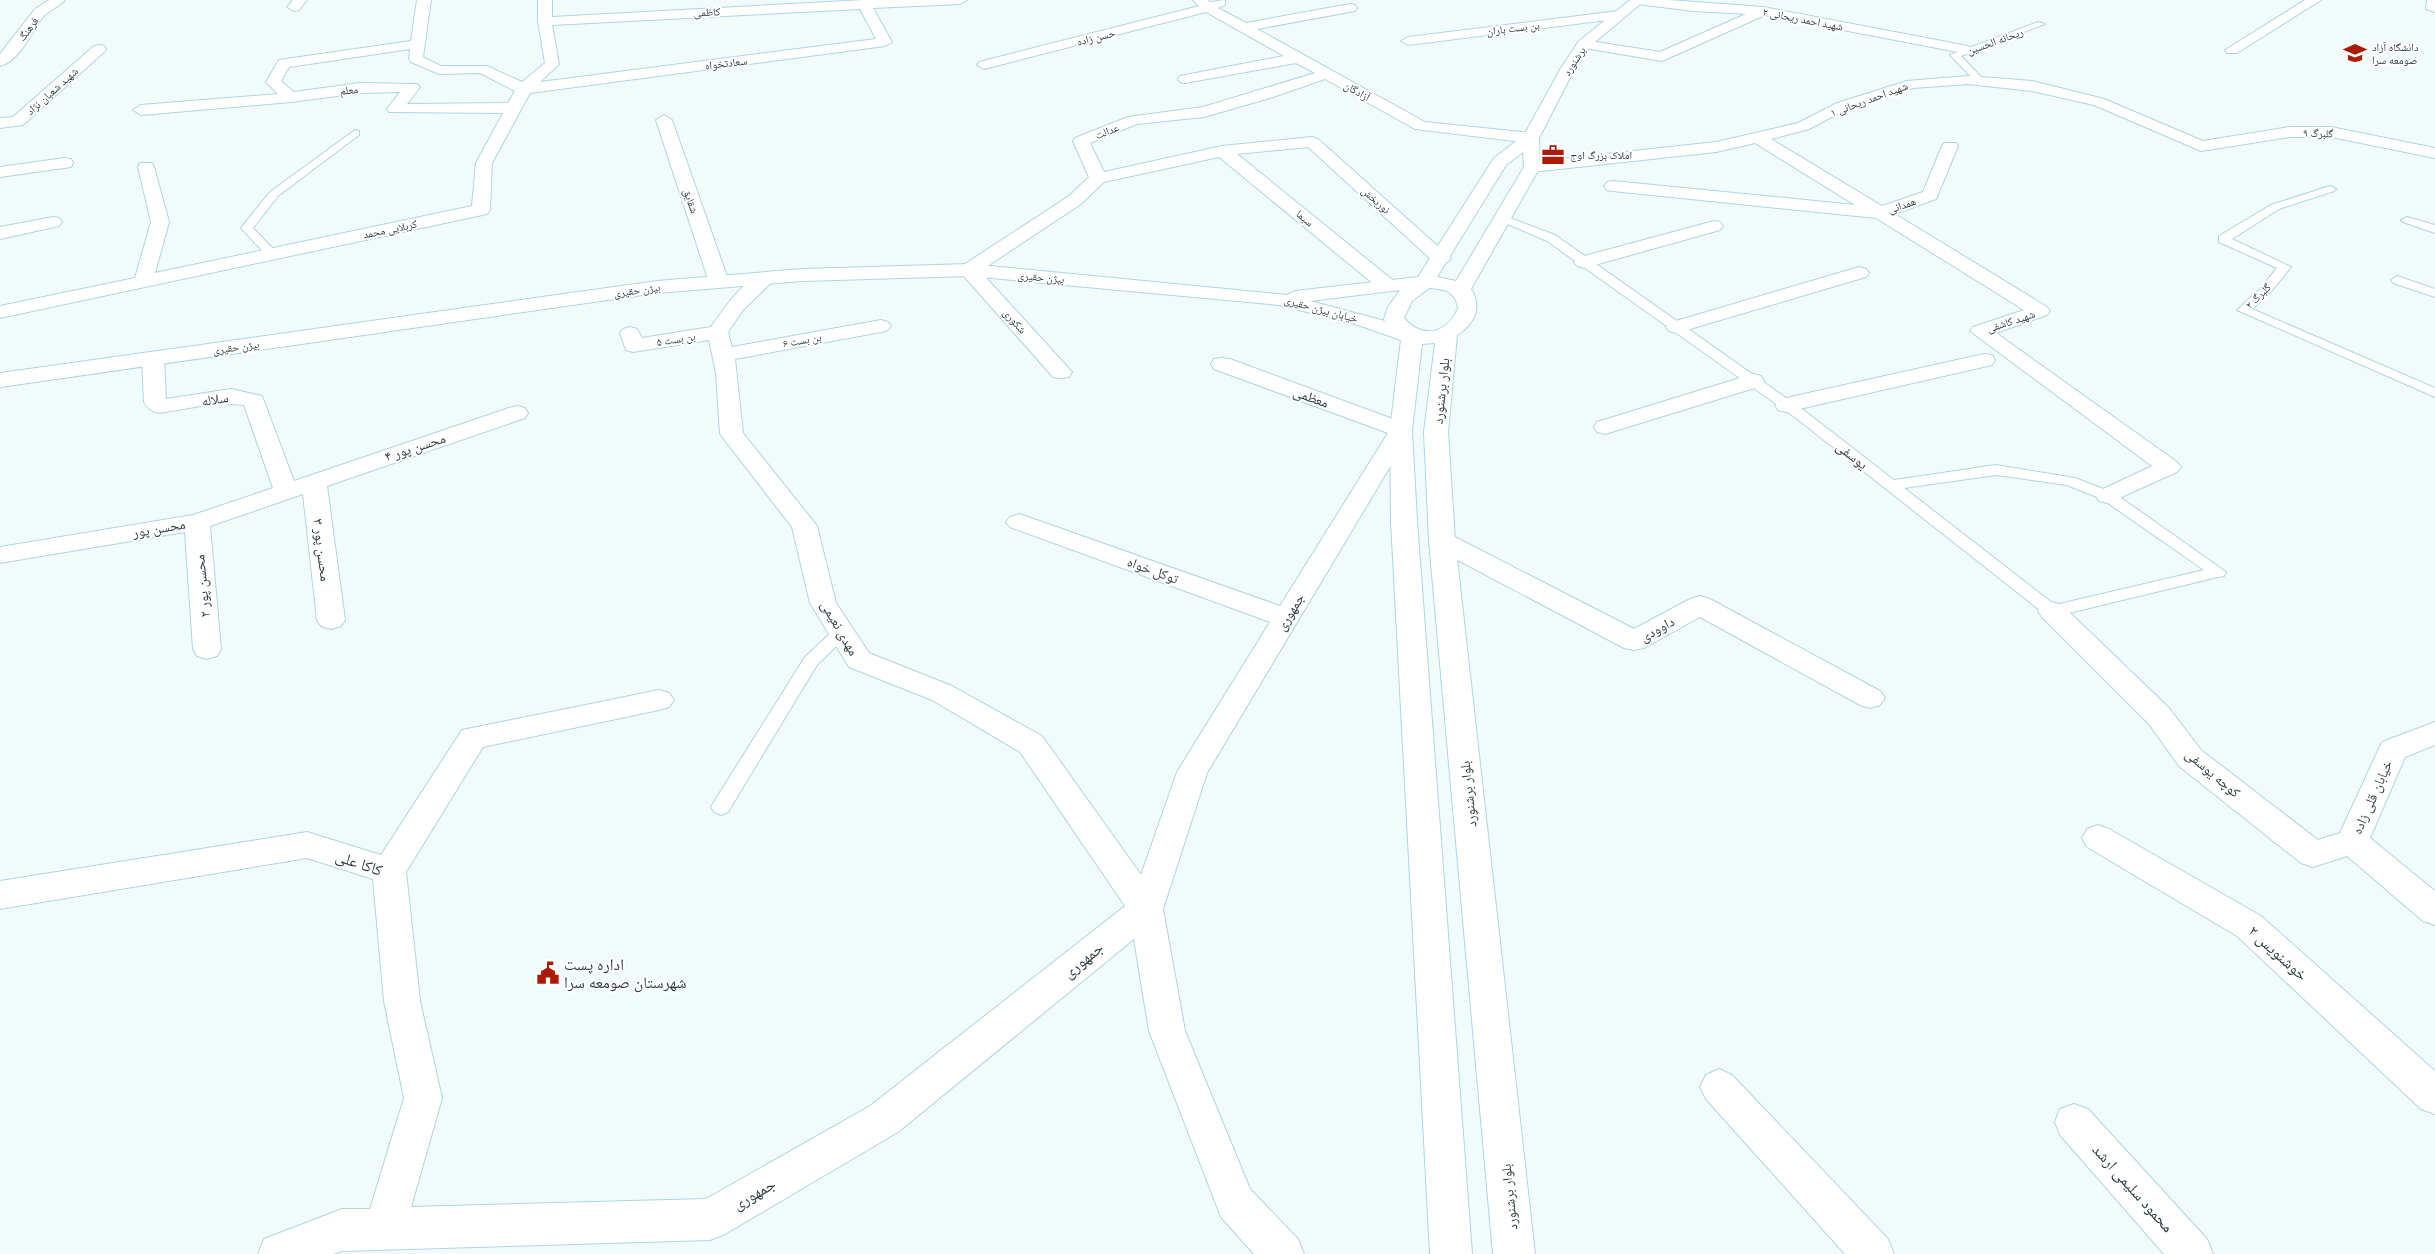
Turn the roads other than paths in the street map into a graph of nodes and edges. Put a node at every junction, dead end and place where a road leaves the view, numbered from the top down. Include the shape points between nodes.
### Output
1 (58, 0) edge
2 (424, 0) edge
3 (545, 0) edge
4 (960, 0) edge
5 (1224, 0) edge
6 (1637, 0) edge
7 (2314, 0) edge
8 (2431, 0) edge
9 (811, 3) edge
10 (864, 4) junction
11 (1204, 4) edge
12 (1350, 8) dead end
13 (2435, 9) edge
14 (1763, 11) junction
15 (1618, 15) junction
16 (545, 21) junction
17 (2041, 24) dead end
18 (1243, 28) junction
19 (1408, 41) dead end
20 (418, 44) junction
21 (1584, 44) junction
22 (99, 49) dead end
23 (1968, 50) junction
24 (2232, 50) dead end
25 (6, 52) edge
26 (1298, 58) junction
27 (0, 62) edge
28 (984, 65) dead end
29 (1326, 74) junction
30 (1185, 79) dead end
31 (1980, 81) junction
32 (524, 89) junction
33 (292, 97) junction
34 (514, 108) junction
35 (141, 110) dead end
36 (664, 120) dead end
37 (0, 123) edge
38 (355, 133) dead end
39 (1757, 137) junction
40 (1530, 138) junction
41 (1950, 146) dead end
42 (2201, 146) joint
43 (1222, 151) junction
44 (2435, 153) edge
45 (65, 163) dead end
46 (146, 167) dead end
47 (1532, 167) junction
48 (0, 172) edge
49 (1098, 178) junction
50 (1614, 186) dead end
51 (2330, 189) dead end
52 (1880, 213) junction
53 (1502, 218) junction
54 (2408, 220) dead end
55 (53, 222) dead end
56 (1714, 226) dead end
57 (2435, 229) edge
58 (0, 233) edge
59 (272, 254) junction
60 (1441, 258) junction
61 (1584, 262) junction
62 (969, 270) junction
63 (1859, 273) dead end
64 (766, 278) junction
65 (2396, 280) dead end
66 (143, 282) junction
67 (719, 282) junction
68 (1424, 283) junction
69 (1388, 286) junction
70 (1461, 289) junction
71 (2435, 293) edge
72 (1279, 299) junction
73 (0, 312) edge
74 (881, 326) dead end
75 (1676, 327) junction
76 (1447, 334) junction
77 (1412, 337) junction
78 (632, 339) dead end
79 (721, 344) junction
80 (153, 358) junction
81 (1984, 360) dead end
82 (1222, 364) dead end
83 (1061, 372) dead end
84 (0, 380) edge
85 (1753, 381) junction
86 (2435, 393) edge
87 (1786, 405) junction
88 (517, 413) dead end
89 (1606, 427) dead end
90 (1401, 430) junction
91 (314, 481) junction
92 (1890, 485) junction
93 (286, 490) junction
94 (2108, 496) junction
95 (196, 522) junction
96 (1019, 522) dead end
97 (1442, 541) junction
98 (0, 556) edge
99 (2052, 611) junction
100 (1286, 618) junction
101 (331, 620) dead end
102 (842, 632) junction
103 (207, 649) dead end
104 (1870, 698) dead end
105 (659, 700) dead end
106 (2435, 733) edge
107 (721, 807) dead end
108 (2098, 838) dead end
109 (2352, 842) junction
110 (389, 870) junction
111 (0, 895) edge
112 (1146, 909) junction
113 (2435, 911) edge
114 (1719, 1088) dead end
115 (2435, 1096) edge
116 (2074, 1122) dead end
117 (384, 1229) junction
118 (279, 1254) edge
119 (1283, 1254) edge
120 (1451, 1254) edge
121 (1514, 1254) edge
122 (1873, 1254) edge
123 (2192, 1254) edge

1 - 25 street, فرهنگ via 40,12
2 - 20 street
3 - 16 street
4 - 10 street, کاظمی
5 - 11 street, حسن زاده
6 - 14 street, شهید احمد ریحانی ۲
6 - 15 street, برشنورد
7 - 24 street
8 - 13 lane via 2429,7
9 - 10 street, کاظمی
9 - 16 street, کاظمی
10 - 32 street, سعادتخواه via 885,42
11 - 18 street, آزادگان
11 - 28 street, حسن زاده
12 - 18 street
14 - 21 street via 1662,56
14 - 23 street, شهید احمد ریحانی ۲
15 - 19 street, بن بست باران
15 - 21 street, برشنورد
16 - 32 street via 552,64
17 - 23 lane, ریحانه الحسین
18 - 26 street, آزادگان
20 - 32 street via 416,60 439,70 482,69
20 - 33 street via 284,63 273,82
21 - 40 street, برشنورد
22 - 37 street, شهید شعبان نژاد via 17,122
23 - 31 lane, ریحانه الحسین via 1955,55
25 - 27 street, فرهنگ
26 - 29 street, آزادگان
26 - 30 street
29 - 40 street, آزادگان via 1421,126
29 - 49 street, عدالت via 1204,112 1134,120 1081,141
31 - 39 street, شهید احمد ریحانی ۱ via 1912,84 1842,106 1803,126
31 - 42 street, شهید احمد ریحانی ۱ via 2032,86 2099,102
32 - 34 street, کربلایی محمد
33 - 34 street, معلم via 360,88 412,87 395,109
33 - 35 street, معلم
34 - 59 street, کربلایی محمد via 484,163 481,210
36 - 67 street, شقایق
38 - 59 lane via 274,194 247,228
39 - 47 street, شهید احمد ریحانی ۱ via 1716,147
39 - 52 street, شهید کاشفی
40 - 47 street
40 - 60 street via 1500,162
41 - 52 street, همدانی via 1930,195
42 - 44 street, گلبرگ ۹ via 2288,132 2331,132
43 - 49 street
43 - 60 street, نوربخش via 1312,142
43 - 69 street, سیما
45 - 48 street
46 - 66 street via 160,222
47 - 53 street
49 - 62 street via 1075,200
50 - 52 street
51 - 86 lane, گلبرگ ۲ via 2275,207 2223,239 2286,266 2243,310
52 - 94 street, شهید کاشفی via 2040,311 1980,331 2169,467
53 - 61 lane, یوسفی via 1551,238
53 - 70 street
54 - 57 lane
55 - 58 street
56 - 61 street
59 - 66 street, کربلایی محمد
60 - 68 street
61 - 75 lane, یوسفی
62 - 64 street, بیژن حقیری
62 - 72 street, بیژن حقیری
62 - 83 street, شکوری
63 - 75 street
64 - 67 street, بیژن حقیری
64 - 79 street via 736,306
65 - 71 lane
66 - 73 street, کربلایی محمد
67 - 80 street, بیژن حقیری via 657,287
68 - 69 street, خیابان بیژن حقیری
68 - 70 street
68 - 77 street via 1408,292 1398,304 1394,319 1400,330
69 - 72 street, خیابان بیژن حقیری
70 - 76 street via 1467,299 1467,311 1460,324
72 - 77 street, خیابان بیژن حقیری via 1362,320
74 - 79 street, بن بست ۶
75 - 85 lane, یوسفی
76 - 77 street via 1430,339
76 - 97 street, بلوار برشنورد via 1436,432
77 - 90 street
78 - 79 street, بن بست ۵
79 - 102 street, مهدی نعیمی via 732,434 804,526 823,602
80 - 84 street, بیژن حقیری
80 - 93 street, سلاله via 155,402 159,406 242,395 254,401
81 - 87 street
82 - 90 street, معظمی
85 - 87 lane, یوسفی
85 - 89 street
87 - 92 lane, یوسفی
88 - 91 street, محسن پور ۴
90 - 100 street, جمهوری
90 - 120 street via 1404,521
91 - 93 street, محسن پور
91 - 101 street, محسن پور ۳
92 - 94 lane via 1996,470 2070,482
92 - 99 lane, یوسفی
93 - 95 street, محسن پور
94 - 99 lane via 2218,572
95 - 98 street, محسن پور
95 - 103 street, محسن پور ۲
96 - 100 street, توکل خواه
97 - 104 street, داوودی via 1634,641 1700,605
97 - 121 street, بلوار برشنورد
99 - 109 street, کوچه یوسفی via 2159,716 2190,758 2313,854
100 - 112 street, جمهوری via 1192,772
102 - 107 lane via 811,661
102 - 112 street, مهدی نعیمی via 859,660 942,693 1031,744
105 - 110 street via 473,738
106 - 109 street, خیابان قلی زاده via 2393,750
108 - 115 street, خوشنویس ۲ via 2249,926
109 - 113 street, خیابان قلی زاده
110 - 111 street, کاکا علی via 307,845
110 - 117 street, کاکا علی via 402,1002 423,1098
112 - 117 street, جمهوری via 884,1119 710,1219
112 - 119 street, جمهوری via 1167,1031 1231,1194
114 - 122 street
116 - 123 street, محمود سلیمی ارشد
117 - 118 street, جمهوری via 342,1230

